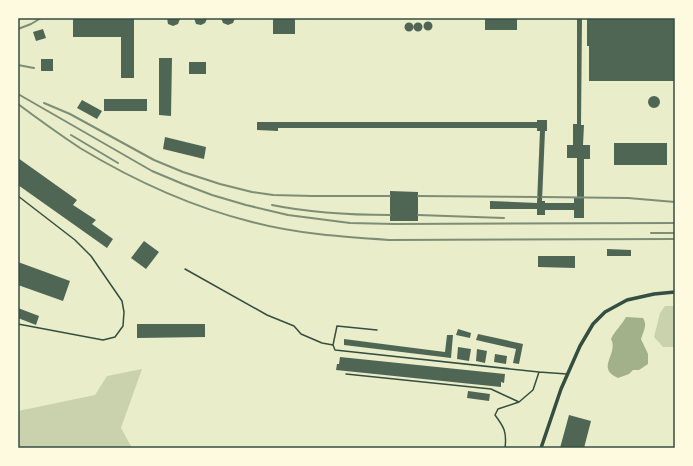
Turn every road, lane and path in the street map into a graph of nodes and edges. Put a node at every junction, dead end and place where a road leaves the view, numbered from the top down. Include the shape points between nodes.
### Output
1 (18, 196) edge
2 (185, 269) dead end
3 (675, 292) edge
4 (18, 324) edge
5 (377, 330) dead end
6 (332, 345) junction
7 (540, 372) junction
8 (346, 374) dead end
9 (568, 374) junction
10 (518, 402) junction
11 (504, 448) edge
12 (541, 448) edge

1 - 4 lane via 75,240 91,256 122,301 124,312 123,326 115,337 103,340
2 - 6 lane via 267,315 294,326 301,334
3 - 9 street via 627,300 605,312 593,324
5 - 6 lane via 337,326
6 - 7 lane via 335,350
7 - 9 lane
7 - 10 lane via 533,390
8 - 10 lane via 491,390
9 - 12 street
10 - 11 lane via 498,409 495,415 504,427

